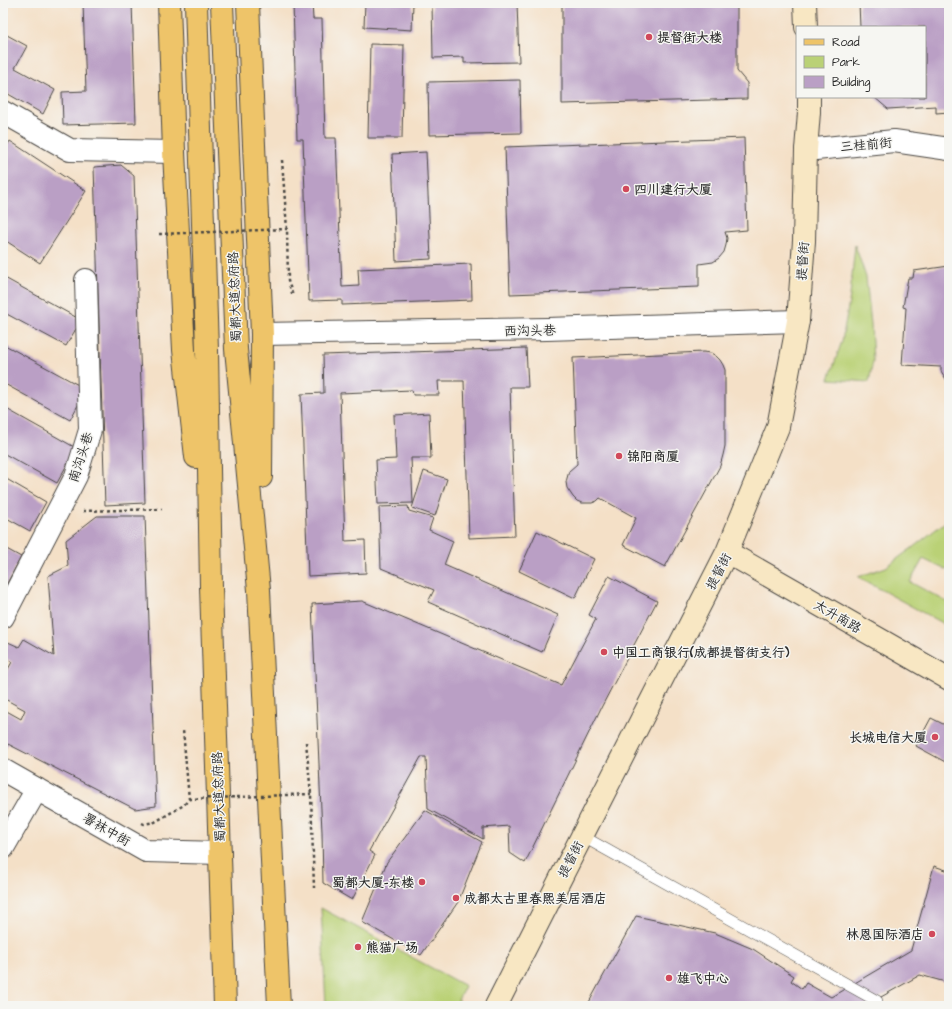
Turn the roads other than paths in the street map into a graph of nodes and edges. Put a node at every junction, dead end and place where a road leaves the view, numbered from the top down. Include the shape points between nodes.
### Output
1 (169, 3) edge
2 (196, 3) edge
3 (222, 3) edge
4 (248, 3) edge
5 (805, 3) edge
6 (806, 26) edge
7 (809, 98) edge
8 (3, 112) edge
9 (949, 149) edge
10 (806, 150) junction
11 (174, 152) junction
12 (86, 280) dead end
13 (798, 321) junction
14 (262, 334) junction
15 (727, 552) junction
16 (212, 587) junction
17 (259, 590) junction
18 (3, 617) edge
19 (949, 679) edge
20 (3, 770) edge
21 (37, 789) junction
22 (582, 836) junction
23 (3, 848) edge
24 (220, 853) junction
25 (225, 1006) edge
26 (279, 1006) edge
27 (496, 1006) edge
28 (874, 1006) edge

1 - 11 main road, 蜀都大道总府路
2 - 16 main road, 蜀都大道总府路
3 - 17 main road, 蜀都大道总府路 via 236,349
4 - 14 main road, 蜀都大道总府路
5 - 6 main road
7 - 10 main road, 提督街
8 - 11 street via 70,150
9 - 10 street, 三桂前街 via 894,141
10 - 13 main road, 提督街 via 804,241
11 - 16 main road, 蜀都大道总府路 via 184,350
12 - 18 street, 南沟头巷 via 90,430 76,476
13 - 14 street, 西沟头巷 via 547,330
13 - 15 main road, 提督街 via 778,427
14 - 17 main road, 蜀都大道总府路
15 - 19 main road, 太升南路
15 - 22 main road, 提督街
16 - 24 main road, 蜀都大道总府路
17 - 26 main road, 蜀都大道总府路
20 - 21 street, 署袜中街
21 - 23 street
21 - 24 street, 署袜中街 via 146,851
22 - 27 main road, 提督街
22 - 28 lane via 878,1001
24 - 25 main road, 蜀都大道总府路

